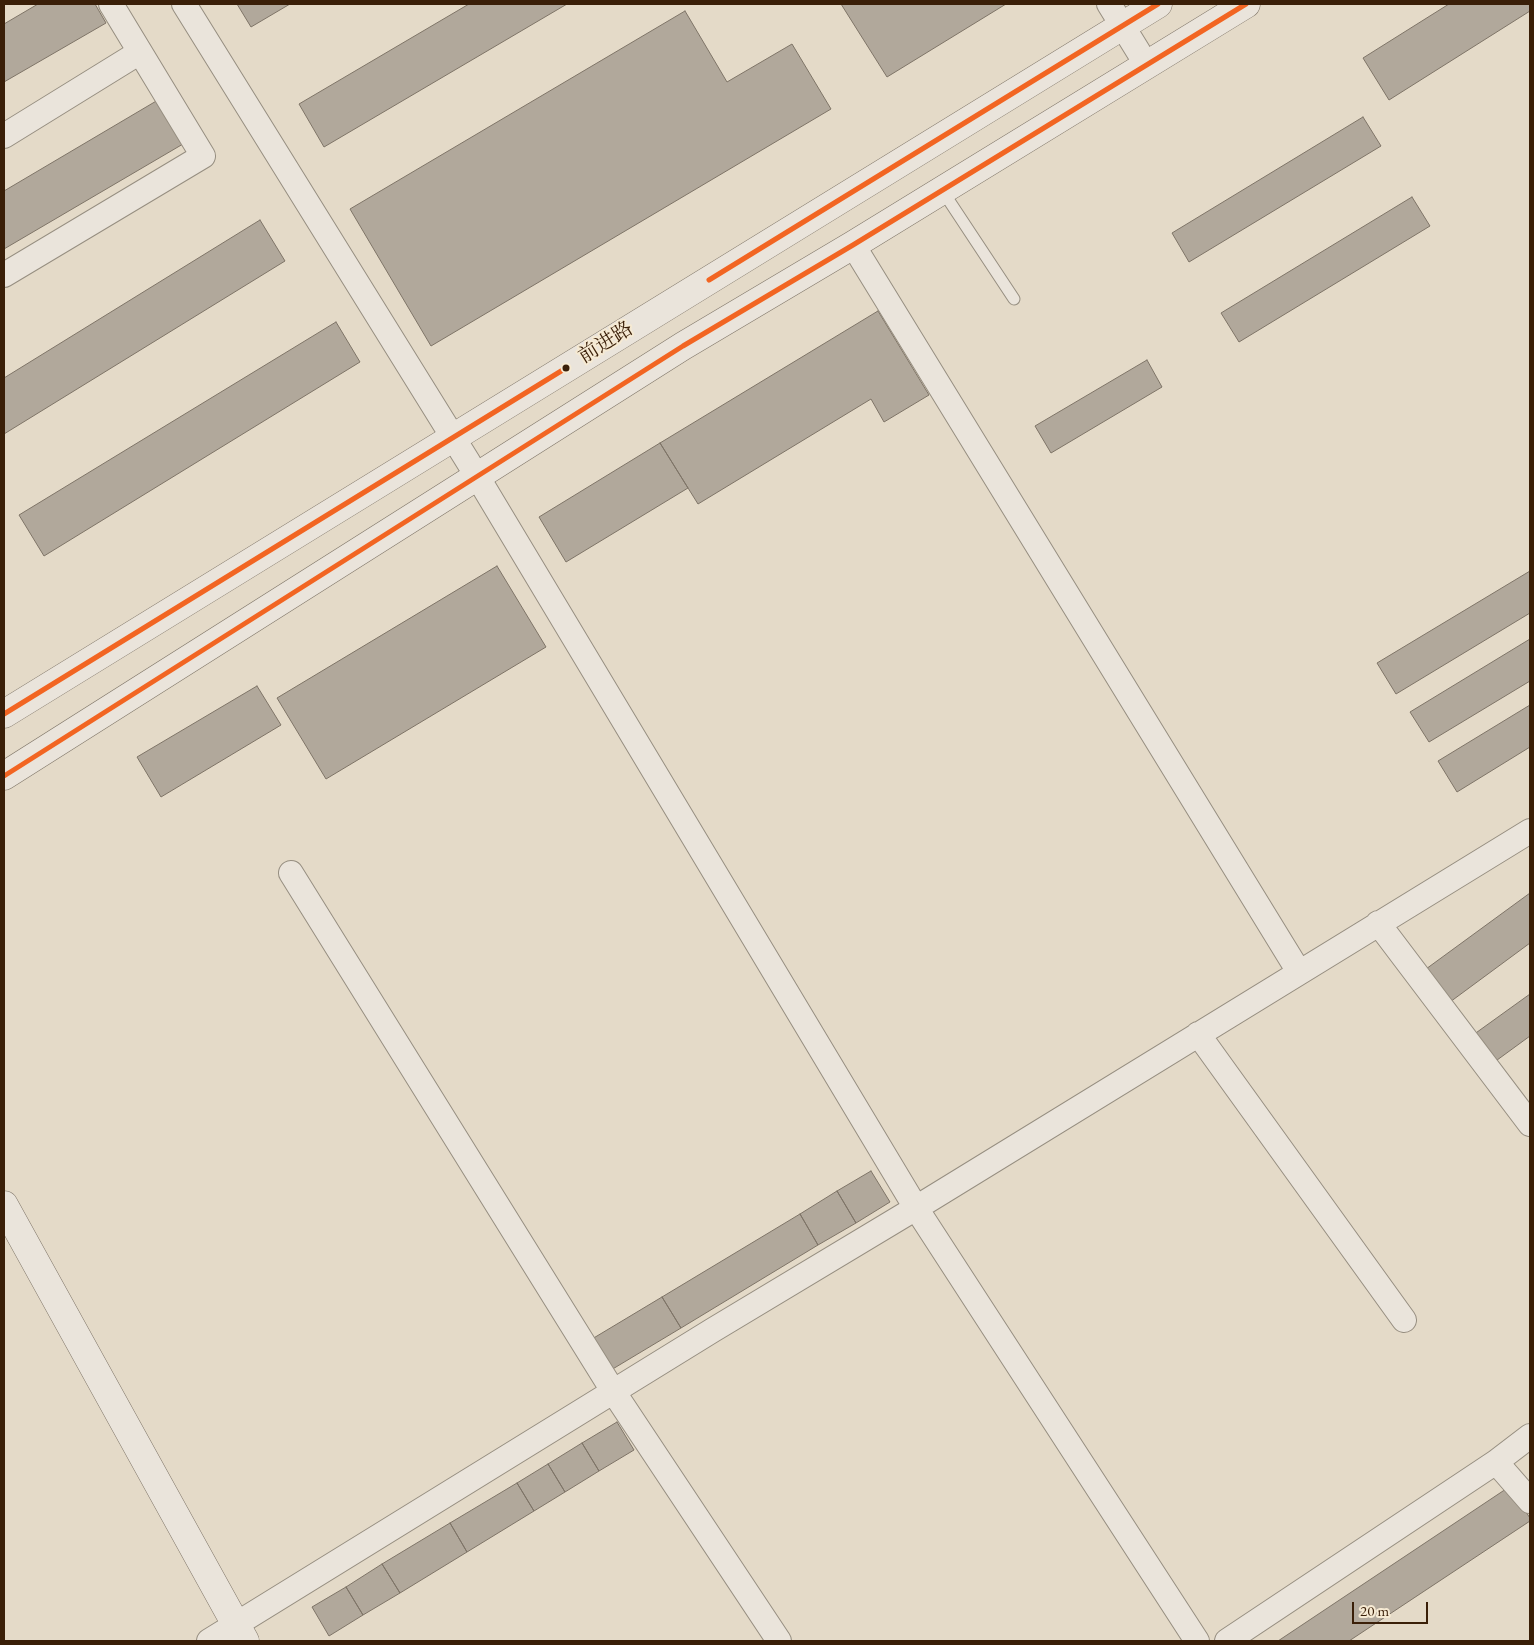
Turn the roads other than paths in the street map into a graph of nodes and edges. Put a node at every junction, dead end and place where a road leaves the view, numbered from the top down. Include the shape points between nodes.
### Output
1 (111, 4) edge
2 (184, 4) edge
3 (1158, 4) edge
4 (1246, 4) edge
5 (1116, 15) edge
6 (140, 52) junction
7 (1146, 64) junction
8 (4, 136) edge
9 (942, 190) junction
10 (853, 245) junction
11 (4, 275) edge
12 (1014, 299) dead end
13 (453, 438) junction
14 (477, 476) junction
15 (4, 714) edge
16 (4, 776) edge
17 (1530, 831) edge
18 (291, 873) dead end
19 (1378, 923) junction
20 (1299, 972) junction
21 (1198, 1034) junction
22 (1530, 1124) edge
23 (4, 1206) edge
24 (916, 1208) junction
25 (1404, 1320) dead end
26 (613, 1392) junction
27 (1530, 1436) edge
28 (1496, 1462) junction
29 (1530, 1501) edge
30 (240, 1633) edge
31 (209, 1641) edge
32 (778, 1641) edge
33 (1196, 1641) edge
34 (1228, 1641) edge

1 - 6 street
2 - 13 street
3 - 5 main road, 前进路
4 - 7 main road
5 - 7 street
5 - 13 main road, 前进路
6 - 8 street
6 - 11 street via 203,156
7 - 9 main road
9 - 10 main road
9 - 12 lane
10 - 14 main road via 683,346
10 - 20 street
13 - 14 street
13 - 15 main road, 前进路
14 - 16 main road
14 - 24 street
17 - 19 street
18 - 26 street
19 - 20 street
19 - 22 street
20 - 21 street
21 - 24 street
21 - 25 street
23 - 30 main road
24 - 26 street
24 - 33 street
26 - 30 street
26 - 32 street
27 - 28 street
28 - 29 street
28 - 34 street
30 - 31 street

